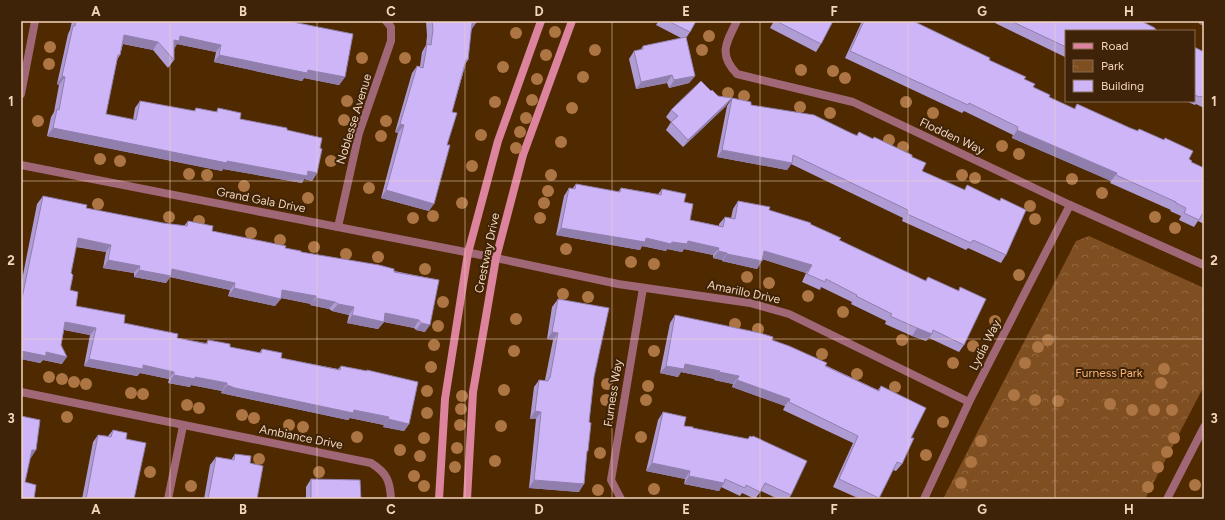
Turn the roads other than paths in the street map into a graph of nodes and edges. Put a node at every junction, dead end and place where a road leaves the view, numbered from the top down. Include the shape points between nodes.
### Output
1 (36, 21) edge
2 (386, 21) edge
3 (541, 21) edge
4 (572, 21) edge
5 (737, 21) edge
6 (21, 94) edge
7 (21, 165) edge
8 (1070, 205) junction
9 (338, 227) junction
10 (468, 253) junction
11 (496, 258) junction
12 (1204, 265) edge
13 (643, 288) junction
14 (21, 392) edge
15 (969, 402) junction
16 (183, 426) junction
17 (1204, 427) edge
18 (168, 499) edge
19 (391, 499) edge
20 (438, 499) edge
21 (467, 499) edge
22 (621, 499) edge
23 (924, 499) edge
24 (1167, 499) edge

1 - 6 street
2 - 9 street, Noblesse Avenue via 391,27 391,41 359,133
3 - 10 street, Crestway Drive via 498,141
4 - 11 street, Crestway Drive via 523,155
5 - 8 street, Flodden Way via 726,44 726,56 730,67 737,74 853,102
7 - 9 street, Grand Gala Drive
8 - 12 street, Flodden Way
8 - 15 street, Lydia Way
9 - 10 street, Grand Gala Drive
10 - 11 street, Grand Gala Drive
10 - 20 street, Crestway Drive via 445,399
11 - 13 street, Amarillo Drive
11 - 21 street, Crestway Drive via 473,392
13 - 15 street, Amarillo Drive via 750,303 789,314
13 - 22 street, Furness Way via 610,480
14 - 16 street, Ambiance Drive
15 - 23 street, Lydia Way
16 - 18 street
16 - 19 street, Ambiance Drive via 372,463 381,469 389,480
17 - 24 street

